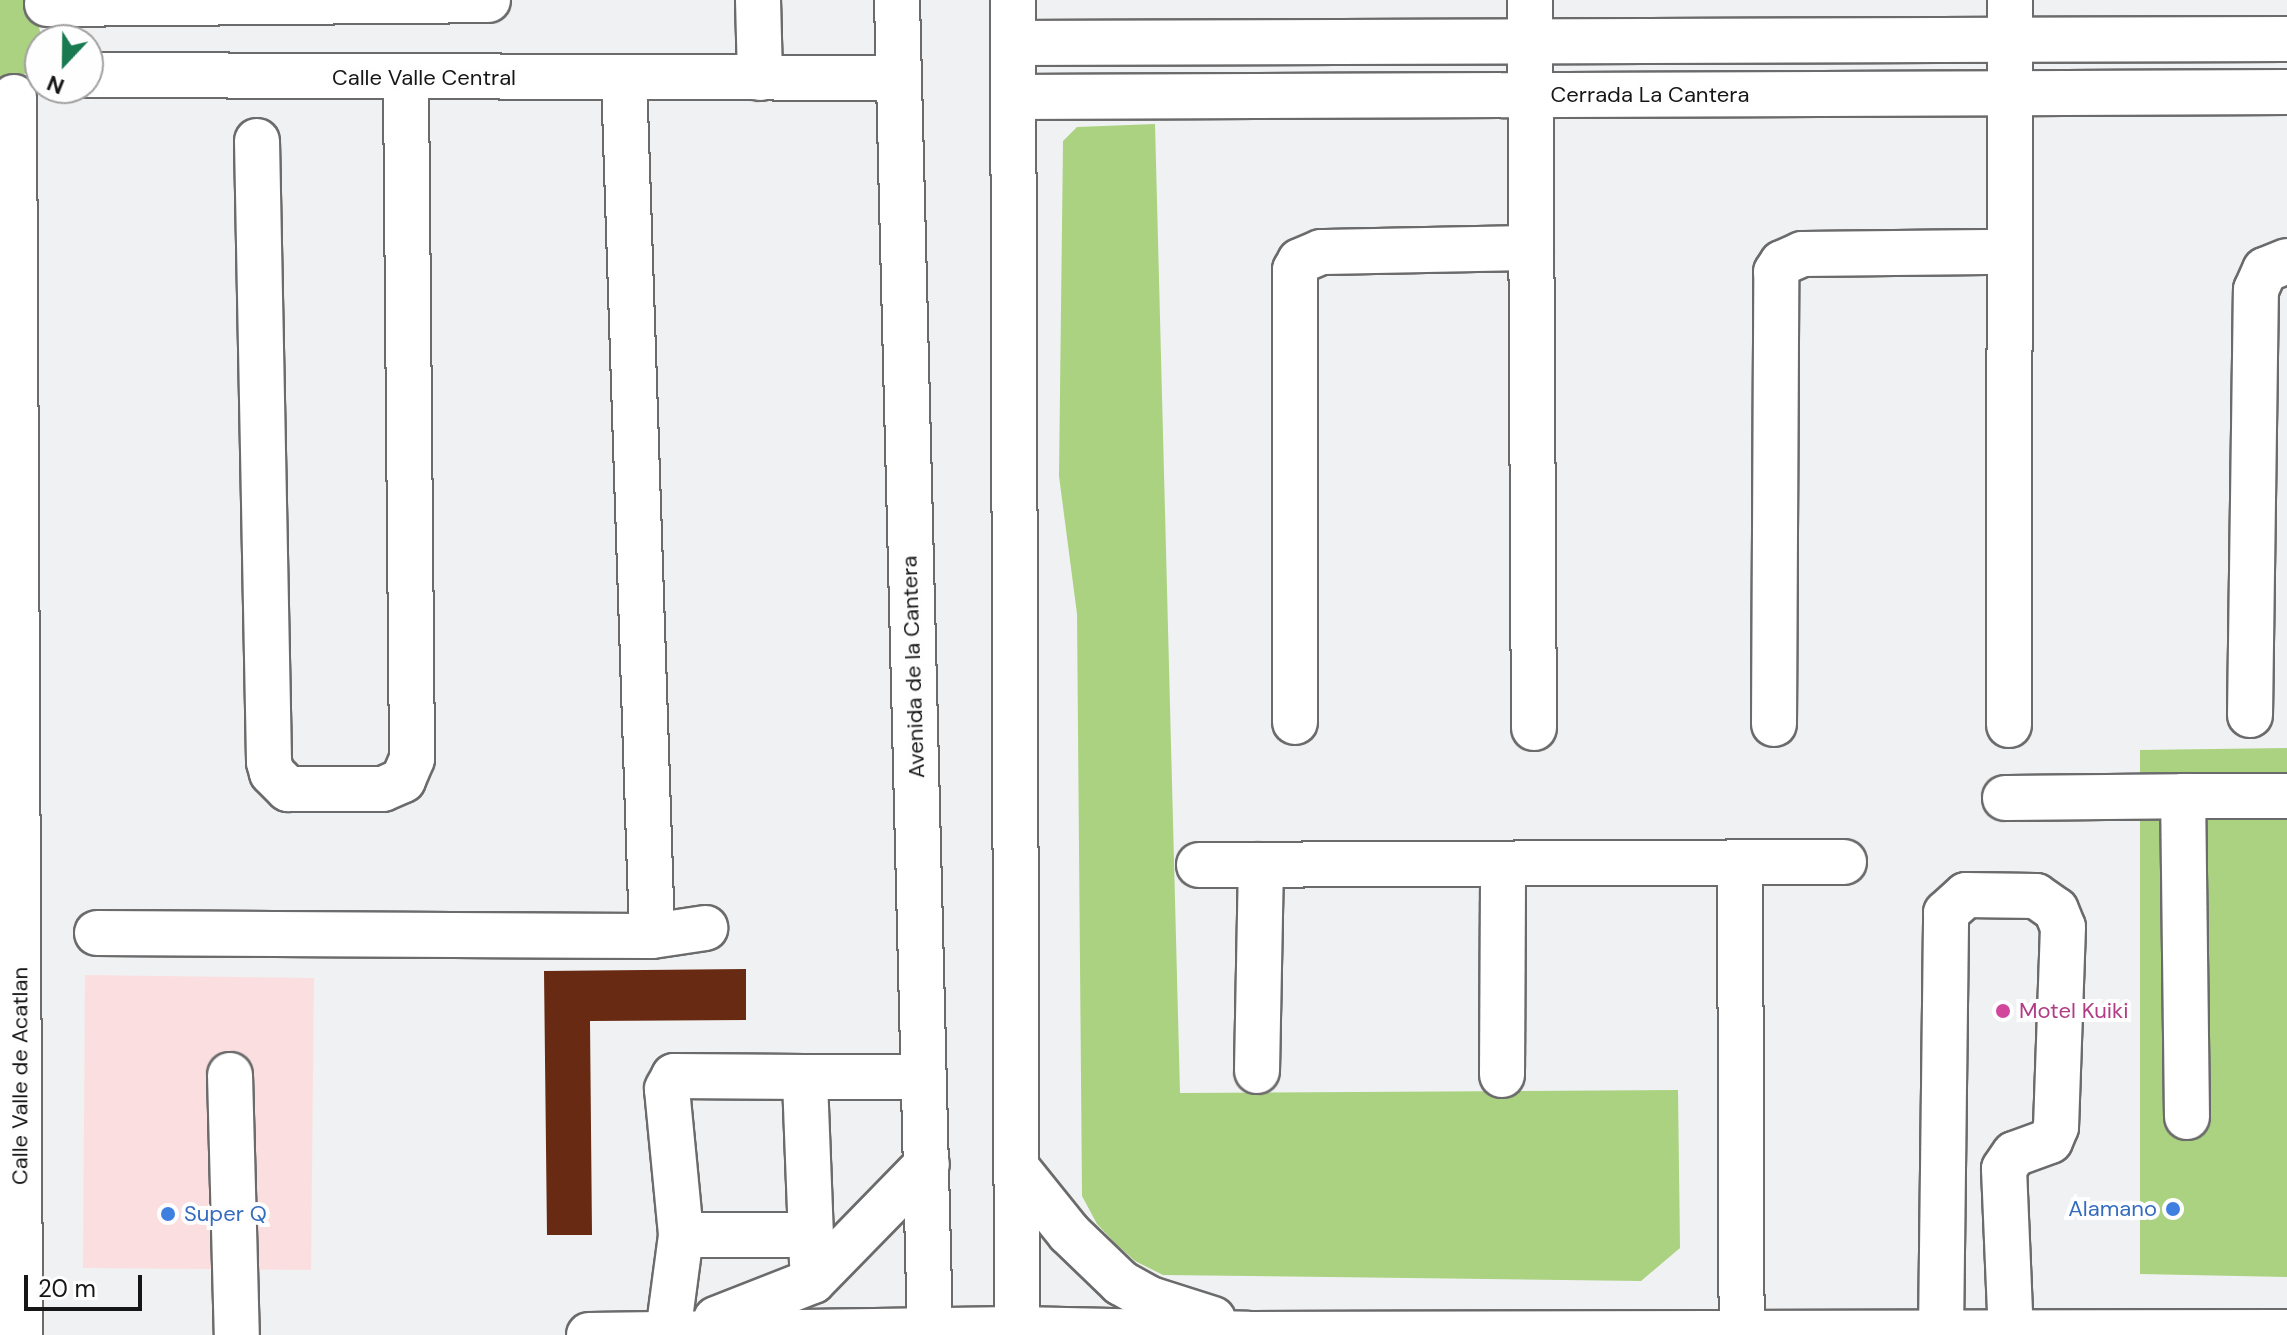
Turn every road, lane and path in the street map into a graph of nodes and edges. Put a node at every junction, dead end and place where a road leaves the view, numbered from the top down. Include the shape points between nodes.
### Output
1 (488, 0) edge
2 (758, 0) edge
3 (897, 0) edge
4 (49, 15) edge
5 (1530, 20) edge
6 (2010, 20) edge
7 (1013, 21) edge
8 (2287, 39) edge
9 (104, 75) edge
10 (624, 77) junction
11 (760, 78) junction
12 (897, 78) junction
13 (406, 80) junction
14 (18, 92) edge
15 (2287, 92) edge
16 (2010, 94) junction
17 (1530, 95) junction
18 (1013, 97) junction
19 (257, 141) dead end
20 (1531, 248) junction
21 (2010, 252) junction
22 (2287, 261) edge
23 (8, 549) edge
24 (2250, 715) dead end
25 (1295, 722) dead end
26 (1774, 724) dead end
27 (2009, 725) dead end
28 (1534, 728) dead end
29 (2183, 796) junction
30 (2287, 796) edge
31 (2005, 798) dead end
32 (1740, 862) junction
33 (1844, 862) dead end
34 (1503, 864) junction
35 (1199, 865) dead end
36 (1261, 865) junction
37 (705, 928) dead end
38 (97, 933) dead end
39 (652, 936) junction
40 (1257, 1071) dead end
41 (230, 1075) dead end
42 (1502, 1075) dead end
43 (805, 1077) junction
44 (924, 1077) junction
45 (2187, 1117) dead end
46 (1942, 1153) junction
47 (2014, 1154) junction
48 (927, 1164) junction
49 (1016, 1167) junction
50 (681, 1235) junction
51 (811, 1235) junction
52 (813, 1281) junction
53 (930, 1332) edge
54 (1017, 1332) edge
55 (2287, 1332) edge
56 (1294, 1333) edge
57 (1941, 1333) edge
58 (2011, 1333) edge
59 (670, 1334) edge
60 (1611, 1334) edge
61 (1742, 1334) edge
62 (20, 1335) edge
63 (237, 1335) edge
64 (589, 1335) edge

1 - 4 street
2 - 11 street
3 - 12 street, Avenida de la Cantera
5 - 6 street
5 - 7 street
5 - 17 street
6 - 8 street
6 - 16 street
7 - 18 street
9 - 13 street, Calle Valle Central
10 - 11 street, Calle Valle Central
10 - 13 street, Calle Valle Central
10 - 39 street
11 - 12 street, Calle Valle Central
12 - 44 street, Avenida de la Cantera
13 - 19 street via 412,759 403,780 383,789 288,789 278,782 269,762
14 - 23 street, Calle Valle de Acatlan
15 - 16 street, Cerrada La Cantera
16 - 17 street, Cerrada La Cantera
16 - 21 street
17 - 18 street, Cerrada La Cantera
17 - 20 street
18 - 49 street
20 - 25 street via 1321,252 1300,261 1295,270
20 - 28 street
21 - 26 street via 1802,254 1776,272
21 - 27 street
22 - 24 street via 2265,270 2256,290
23 - 62 street, Calle Valle de Acatlan
29 - 30 street
29 - 31 street
29 - 45 street
32 - 33 street
32 - 34 street
32 - 61 street
34 - 36 street
34 - 42 street
35 - 36 street
36 - 40 street
37 - 39 street
38 - 39 street
41 - 63 street
43 - 44 street
43 - 50 street via 668,1080
43 - 51 street
44 - 48 street, Avenida de la Cantera
46 - 47 street
46 - 47 street via 1946,913 1966,895 2036,896 2056,910 2063,927 2056,1127 2050,1141
46 - 57 street
47 - 58 street via 2004,1169
48 - 52 street
48 - 53 street, Avenida de la Cantera
49 - 54 street
49 - 56 street via 1069,1233 1121,1283 1180,1310
50 - 51 street
50 - 59 street
51 - 52 street
52 - 59 street via 748,1310
53 - 54 street
53 - 59 street
54 - 56 street
55 - 58 street
56 - 60 street
57 - 58 street
57 - 61 street
59 - 64 street
60 - 61 street

